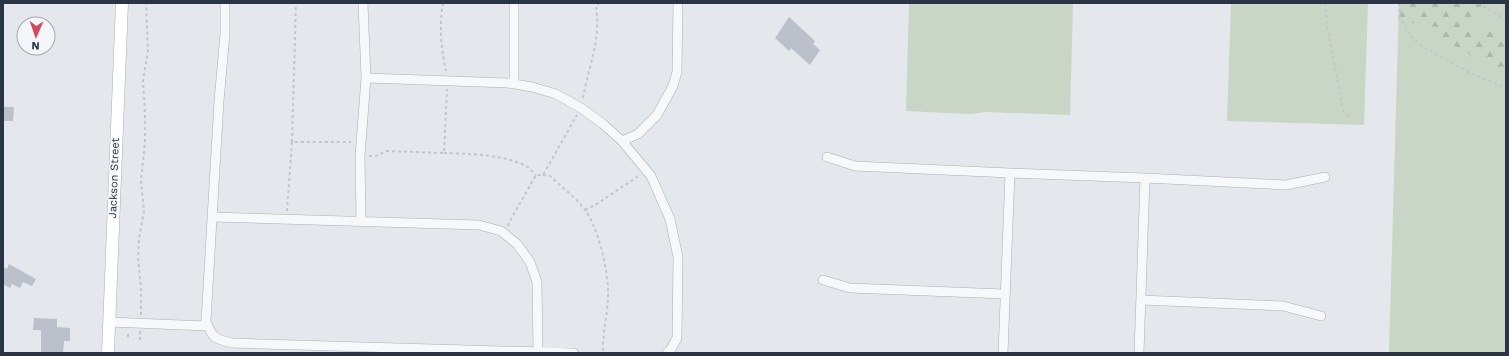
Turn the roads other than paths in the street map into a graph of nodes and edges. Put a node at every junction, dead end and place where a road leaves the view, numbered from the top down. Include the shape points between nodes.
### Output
1 (122, 3) edge
2 (225, 3) edge
3 (363, 3) edge
4 (514, 3) edge
5 (678, 3) edge
6 (366, 78) junction
7 (514, 84) junction
8 (622, 141) junction
9 (827, 157) dead end
10 (1010, 174) junction
11 (1145, 178) junction
12 (1325, 178) dead end
13 (212, 217) junction
14 (361, 222) junction
15 (823, 280) dead end
16 (1005, 294) junction
17 (1141, 300) junction
18 (1321, 316) dead end
19 (109, 322) junction
20 (207, 326) junction
21 (538, 352) junction
22 (108, 353) edge
23 (574, 353) edge
24 (667, 353) edge
25 (1003, 353) edge
26 (1139, 353) edge

1 - 19 main road, Jackson Street
2 - 13 street
3 - 6 street
4 - 7 street
5 - 8 street via 676,72 672,86 657,115 638,134
6 - 7 street
6 - 14 street via 360,156
7 - 8 street via 556,94 581,108
8 - 24 street via 651,176 670,219 678,257 677,338
9 - 10 street via 855,166
10 - 11 street
10 - 16 street
11 - 12 street via 1286,185
11 - 17 street
13 - 14 street
13 - 20 street
14 - 21 street via 479,225 503,233 517,244 530,262 536,282
15 - 16 street via 850,288
16 - 25 street
17 - 18 street via 1283,306
17 - 26 street
19 - 20 street
19 - 22 main road, Jackson Street
20 - 21 street via 217,339 232,343
21 - 23 street

